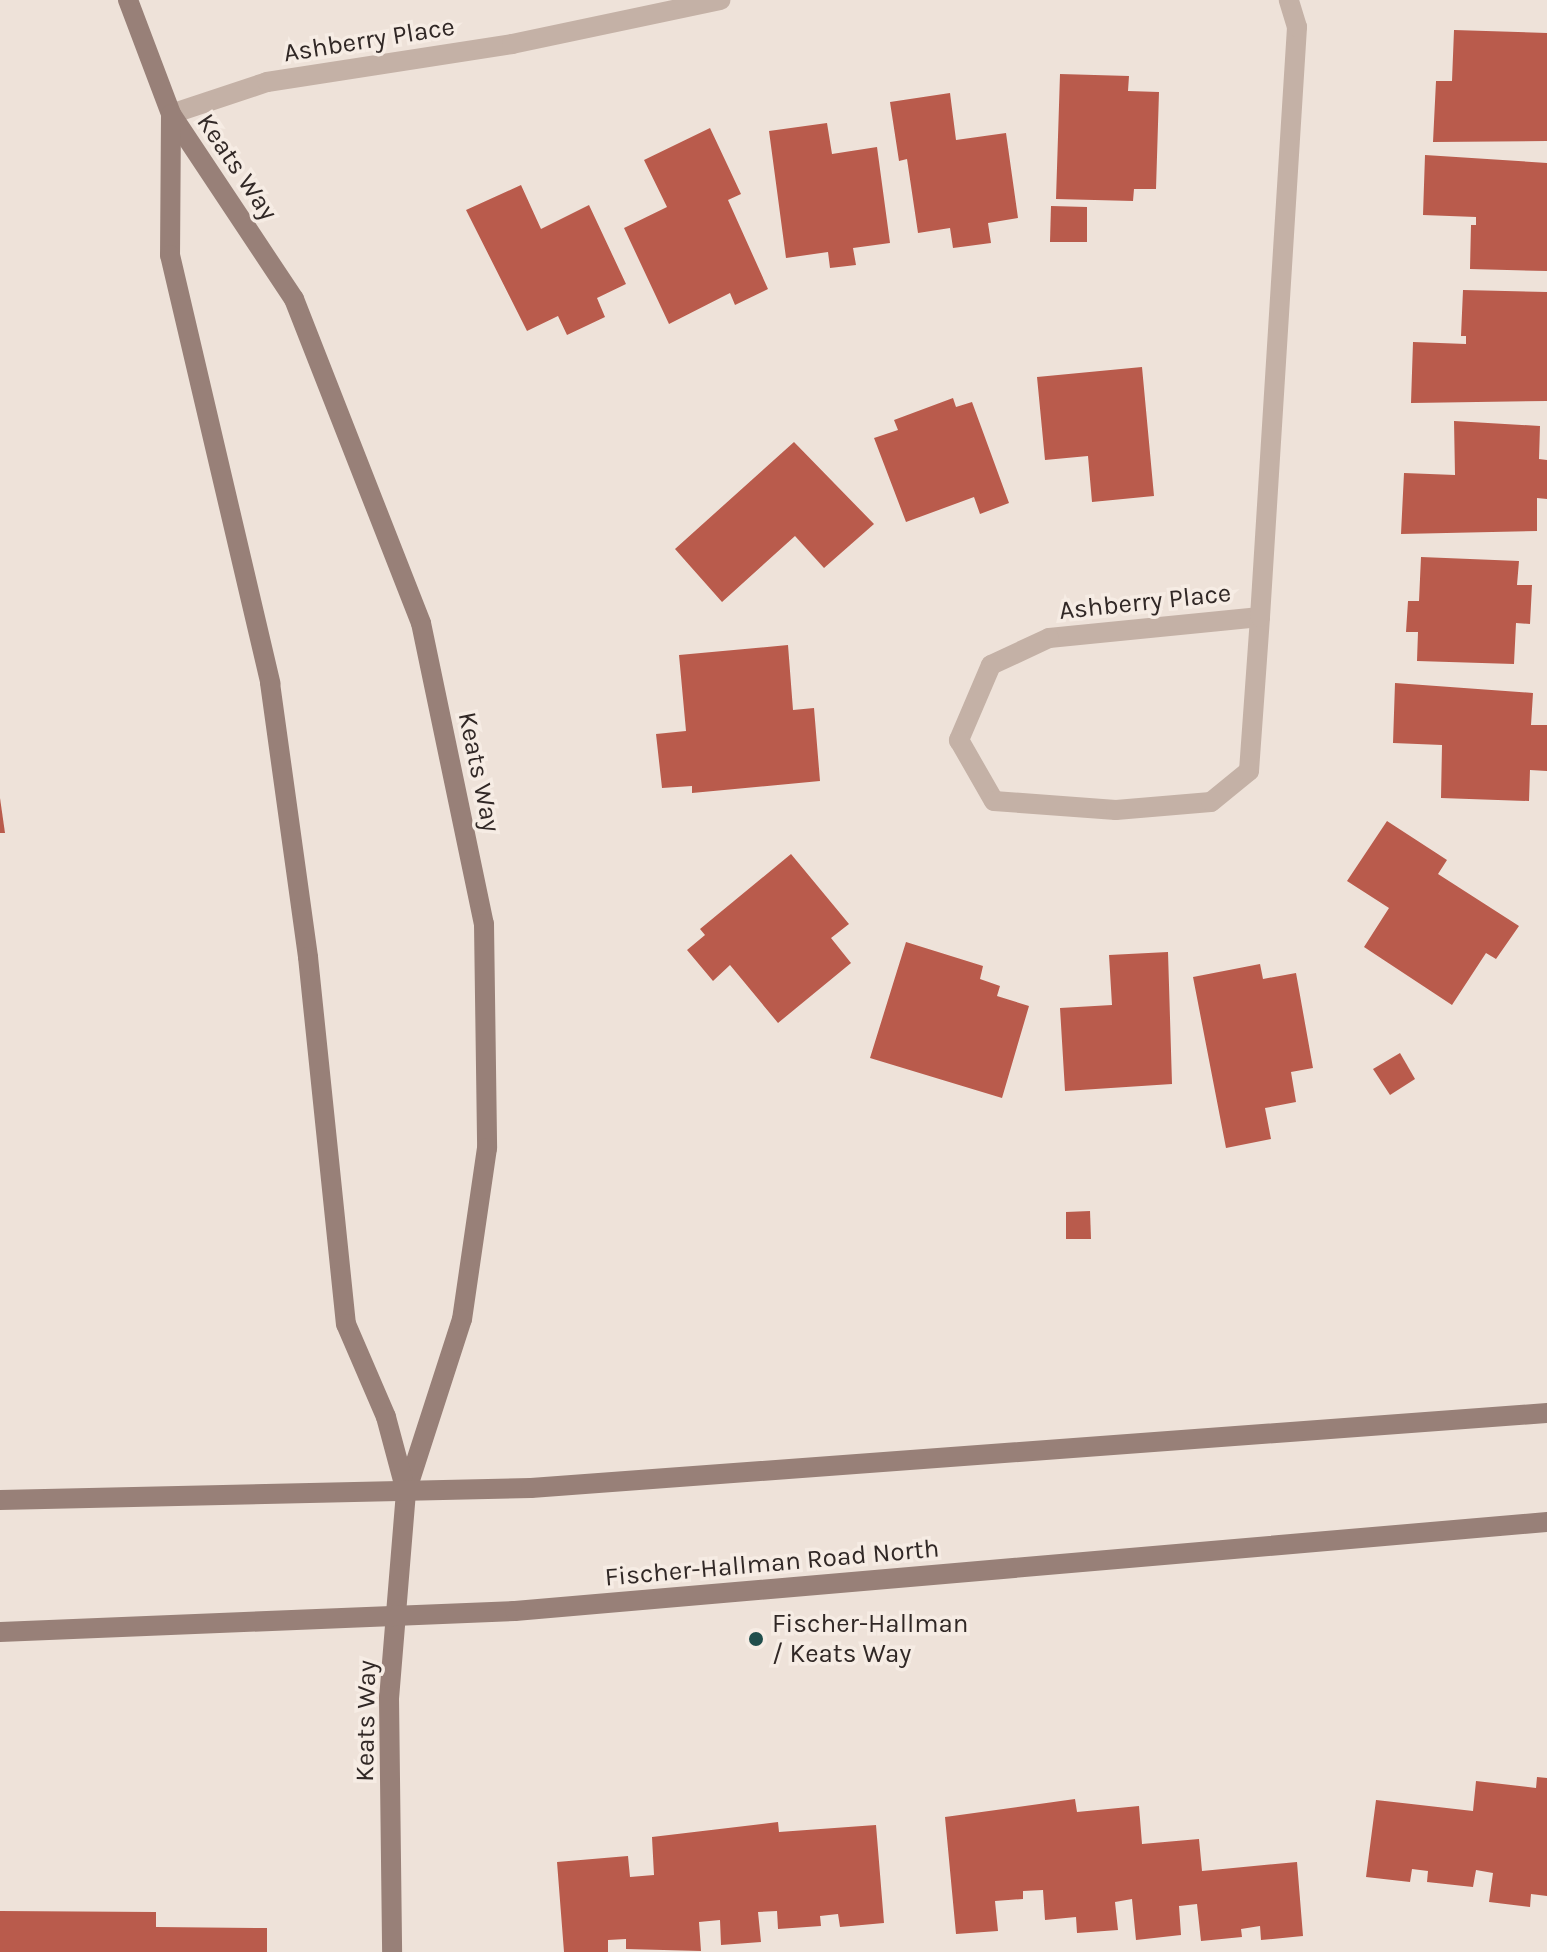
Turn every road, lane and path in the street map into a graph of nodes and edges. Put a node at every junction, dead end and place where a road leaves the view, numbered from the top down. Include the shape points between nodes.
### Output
1 (128, 0) edge
2 (720, 0) edge
3 (1289, 0) edge
4 (171, 114) junction
5 (1260, 617) junction
6 (1547, 1413) edge
7 (406, 1492) junction
8 (0, 1500) edge
9 (1547, 1522) edge
10 (396, 1619) junction
11 (0, 1632) edge
12 (392, 1952) edge

1 - 4 street, Keats Way
2 - 4 street, Ashberry Place via 512,44 267,82
3 - 5 street, Ashberry Place via 1297,27
4 - 7 street, Keats Way via 170,255 270,683 308,957 346,1324 386,1417
4 - 7 street, Keats Way via 294,299 421,623 484,924 487,1148 462,1319
5 - 5 street, Ashberry Place via 1049,638 991,665 959,740 994,801 1116,810 1211,802 1249,771
6 - 7 street via 531,1488
7 - 8 street
7 - 10 street, Keats Way
9 - 10 street, Fischer-Hallman Road North
10 - 11 street, Fischer-Hallman Road North
10 - 12 street, Keats Way via 389,1697

